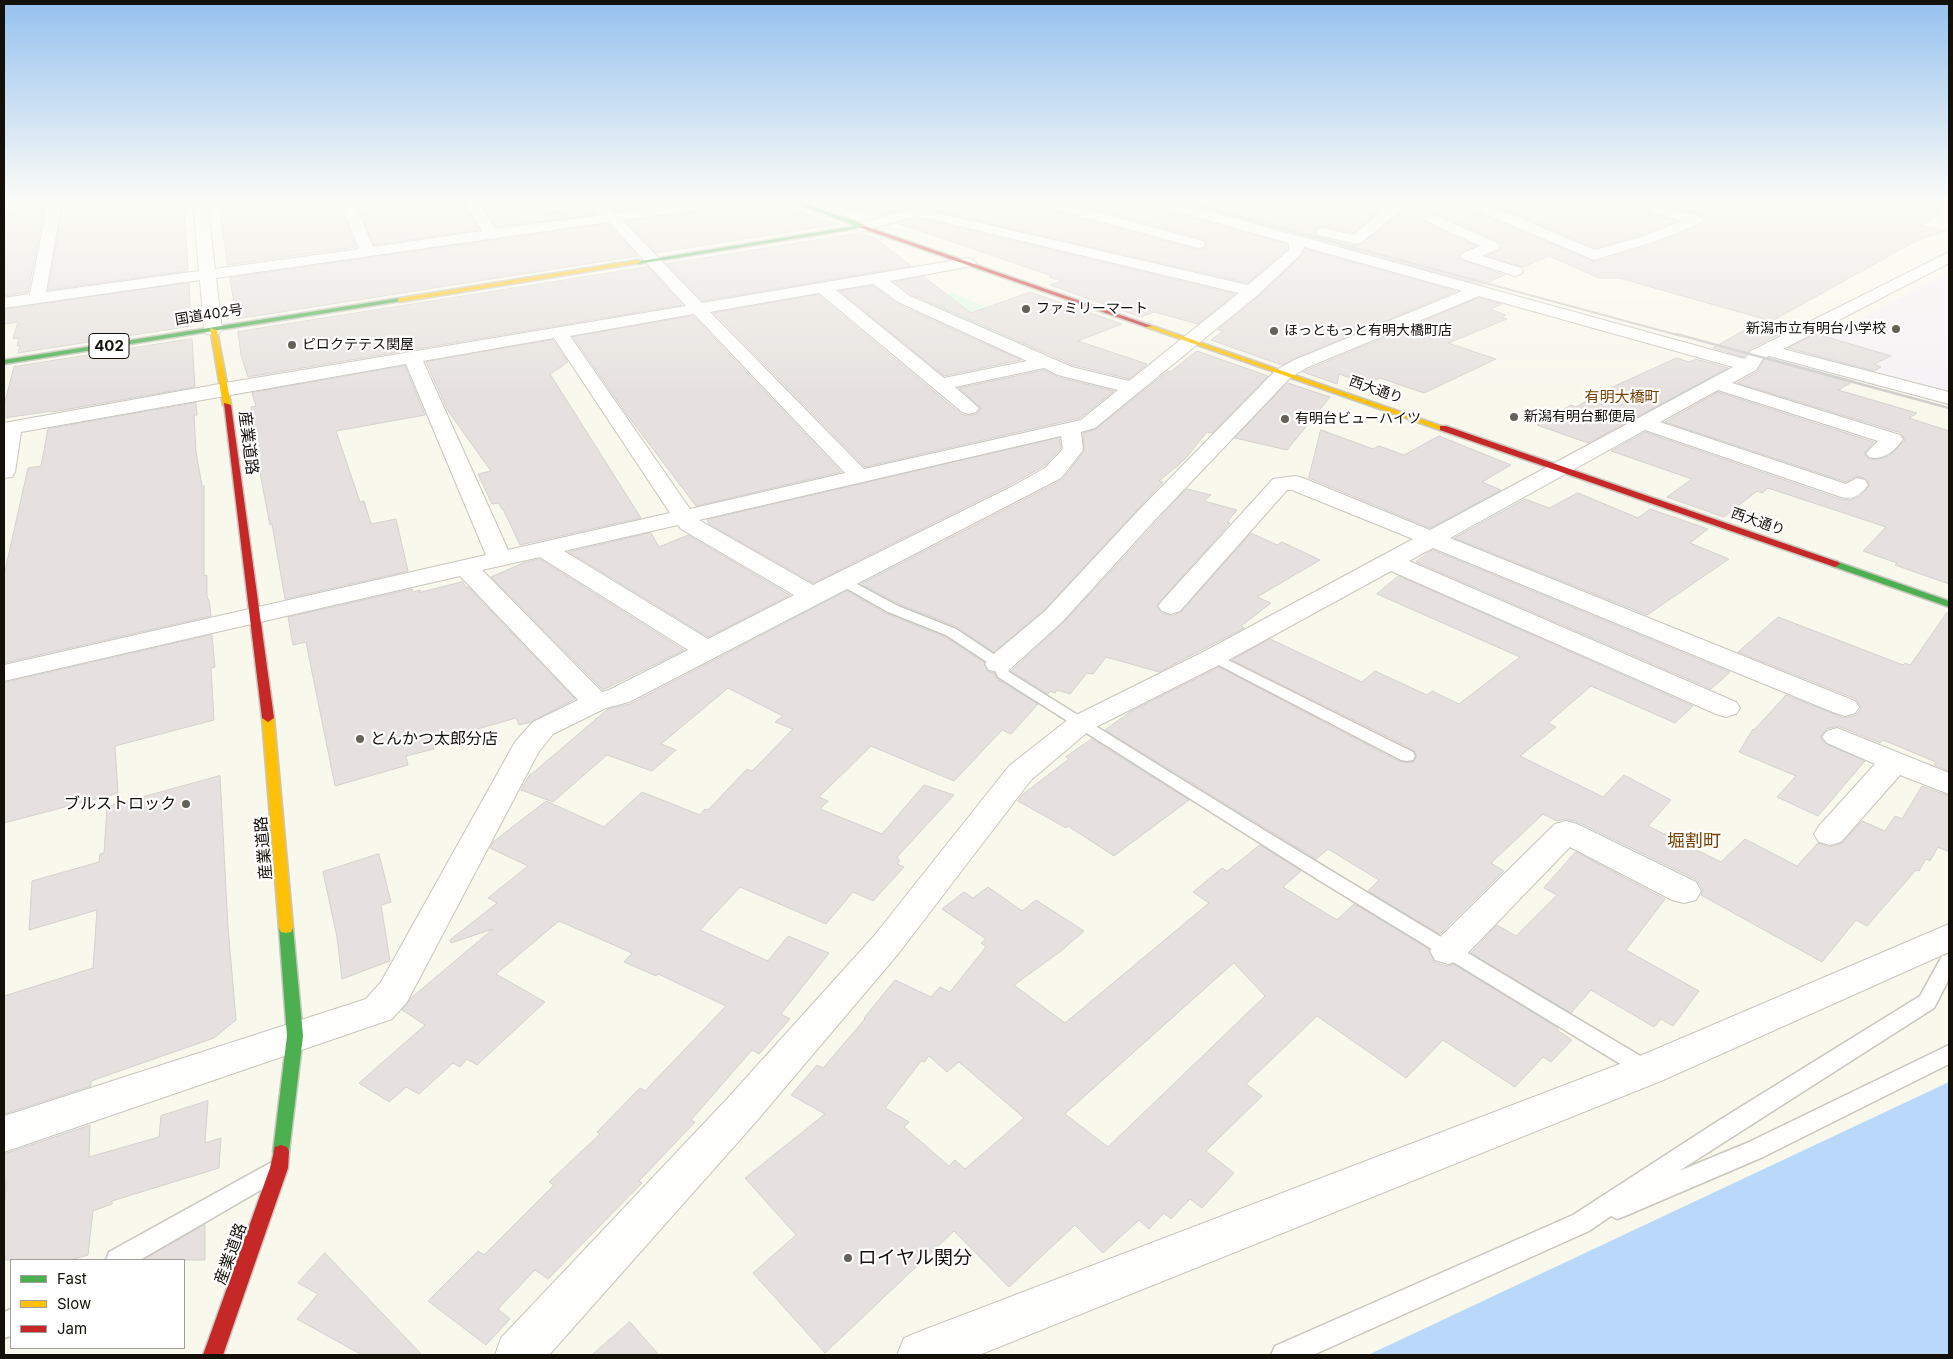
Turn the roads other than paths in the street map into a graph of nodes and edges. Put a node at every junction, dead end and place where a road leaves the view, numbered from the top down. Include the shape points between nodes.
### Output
1 (43, 265) edge
2 (206, 265) edge
3 (270, 265) edge
4 (611, 265) edge
5 (657, 265) edge
6 (954, 265) edge
7 (975, 265) edge
8 (1280, 265) edge
9 (1385, 265) edge
10 (1498, 265) edge
11 (1933, 265) edge
12 (1151, 266) edge
13 (1515, 271) dead end
14 (207, 274) junction
15 (877, 279) junction
16 (823, 288) junction
17 (1253, 291) junction
18 (1477, 291) junction
19 (37, 298) junction
20 (4, 303) edge
21 (698, 310) junction
22 (214, 330) junction
23 (559, 333) junction
24 (1192, 342) junction
25 (1768, 350) junction
26 (412, 358) junction
27 (4, 362) edge
28 (1047, 362) junction
29 (1749, 366) junction
30 (1283, 374) junction
31 (940, 384) junction
32 (1716, 384) junction
33 (1133, 388) junction
34 (225, 389) junction
35 (1949, 398) edge
36 (969, 408) dead end
37 (1644, 423) junction
38 (8, 428) edge
39 (1071, 429) junction
40 (1876, 453) dead end
41 (1559, 468) junction
42 (4, 472) edge
43 (860, 476) junction
44 (1857, 485) dead end
45 (684, 517) junction
46 (1432, 537) junction
47 (544, 549) junction
48 (500, 560) junction
49 (1389, 561) junction
50 (466, 568) junction
51 (842, 580) junction
52 (814, 596) junction
53 (1949, 604) edge
54 (1171, 606) dead end
55 (255, 616) junction
56 (708, 651) junction
57 (1214, 657) junction
58 (999, 664) junction
59 (4, 673) edge
60 (596, 702) junction
61 (1845, 707) dead end
62 (1726, 708) dead end
63 (1080, 724) junction
64 (1837, 737) dead end
65 (1407, 756) dead end
66 (1895, 761) junction
67 (1949, 784) edge
68 (1830, 834) dead end
69 (1684, 891) dead end
70 (1949, 938) edge
71 (1448, 951) junction
72 (1949, 962) edge
73 (296, 1036) junction
74 (1949, 1054) edge
75 (1647, 1070) junction
76 (4, 1134) edge
77 (279, 1168) junction
78 (1581, 1223) junction
79 (120, 1259) edge
80 (213, 1355) edge
81 (518, 1355) edge
82 (921, 1355) edge
83 (1284, 1355) edge

1 - 19 street
2 - 14 street
3 - 14 street
4 - 22 main road, 国道402号 / 402
5 - 21 street
6 - 15 street
7 - 24 main road, 西大通り
8 - 17 street
9 - 18 street
10 - 13 street
11 - 25 street
12 - 17 street
14 - 19 street
14 - 22 street
15 - 16 street
15 - 28 street via 904,300
16 - 21 street
16 - 31 street
17 - 24 street
18 - 29 street
18 - 30 street via 1300,364
19 - 20 street
21 - 23 street
21 - 43 street
22 - 27 main road, 国道402号 / 402
22 - 34 main road, 産業道路
23 - 26 street
23 - 45 street
24 - 30 main road, 西大通り
24 - 33 street
25 - 29 street via 1757,355
25 - 35 street
26 - 34 street
26 - 48 street
28 - 31 street
28 - 33 street via 1065,371
29 - 32 street
30 - 41 main road, 西大通り
30 - 58 street via 1054,616
31 - 36 street
32 - 37 street
32 - 40 street via 1893,439
33 - 39 street via 1088,424
34 - 38 street
34 - 55 main road, 産業道路
37 - 41 street
37 - 44 street via 1849,492
38 - 42 street
39 - 43 street
39 - 51 street via 1073,450 1053,473
41 - 46 street
41 - 53 main road, 西大通り
43 - 45 street
45 - 47 street
45 - 52 street via 689,524
46 - 49 street
46 - 54 street via 1295,483 1281,484
46 - 61 street
47 - 48 street
47 - 56 street
48 - 50 street
49 - 57 street
49 - 62 street
50 - 55 street
50 - 60 street
51 - 52 street
51 - 58 lane via 893,609 951,632
52 - 56 street
55 - 59 street
55 - 73 main road, 産業道路 via 269,725
56 - 60 street via 619,696
57 - 63 street
57 - 65 lane
58 - 63 lane via 1003,674
60 - 73 street via 543,728 524,749 394,992 379,1009
63 - 71 lane
63 - 81 street via 1020,774 886,945 740,1112
64 - 66 street
66 - 67 street
66 - 68 street
69 - 71 street via 1566,832
70 - 75 street
71 - 75 lane
72 - 78 lane via 1926,1002
73 - 76 street
73 - 77 main road, 産業道路
74 - 78 lane via 1755,1150
75 - 82 street
77 - 79 lane
77 - 80 main road, 産業道路
78 - 83 lane

